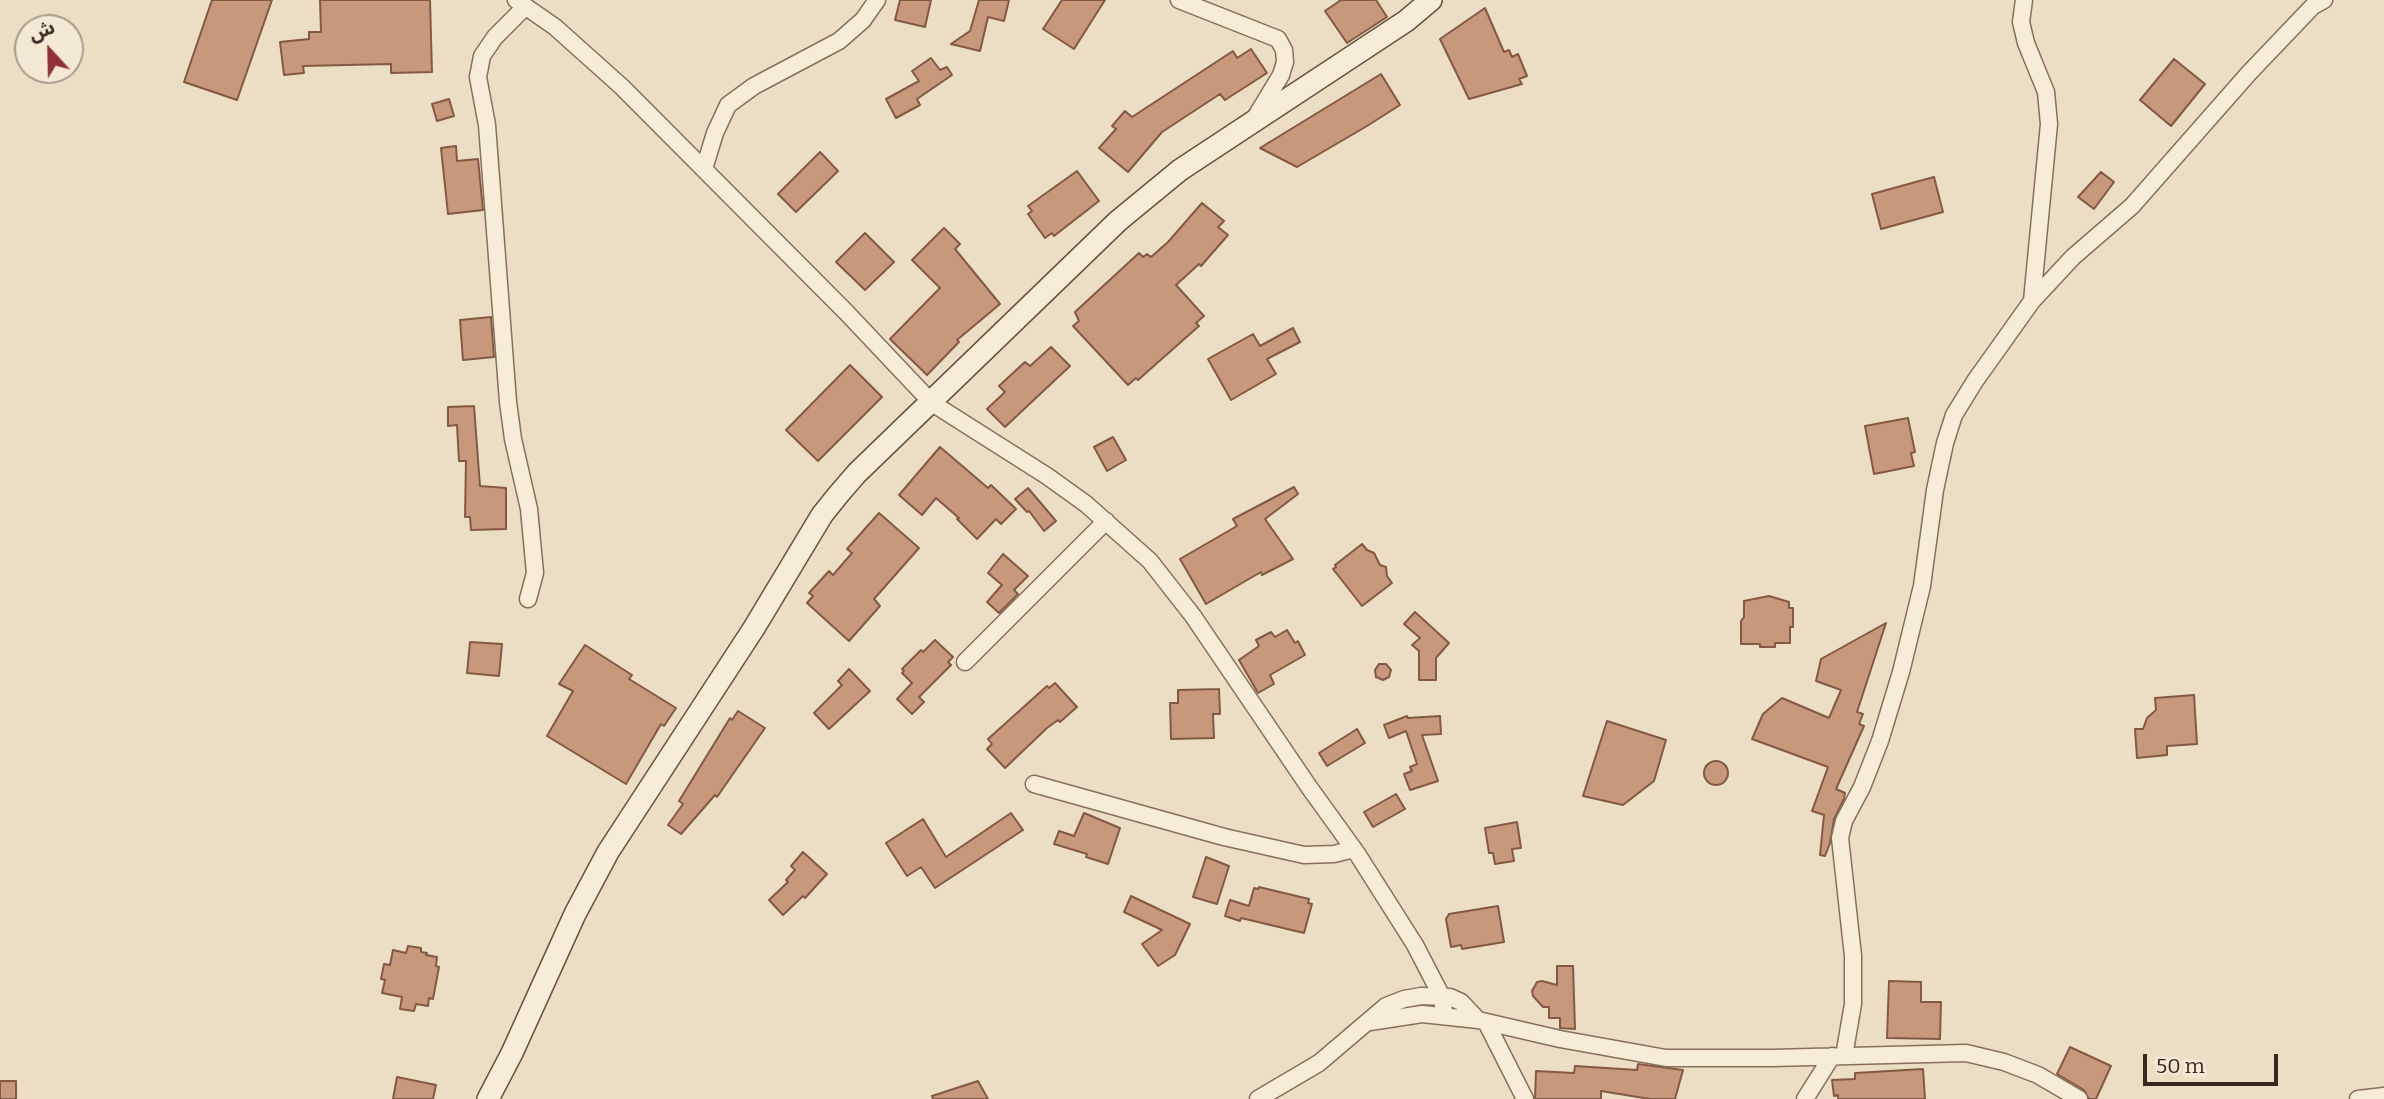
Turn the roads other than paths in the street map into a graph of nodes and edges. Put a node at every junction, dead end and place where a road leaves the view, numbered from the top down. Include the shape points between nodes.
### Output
1 (877, 0) edge
2 (1180, 0) edge
3 (1431, 0) edge
4 (2024, 0) edge
5 (2324, 0) edge
6 (521, 3) edge
7 (1254, 120) junction
8 (704, 169) junction
9 (2032, 300) junction
10 (932, 402) junction
11 (1106, 521) junction
12 (528, 599) dead end
13 (965, 662) dead end
14 (1034, 784) dead end
15 (1354, 849) junction
16 (1441, 995) junction
17 (1445, 1016) junction
18 (1482, 1021) junction
19 (1370, 1022) junction
20 (1838, 1056) junction
21 (2384, 1096) edge
22 (488, 1099) edge
23 (1258, 1099) edge
24 (1525, 1099) edge
25 (1805, 1099) edge
26 (2079, 1099) edge
27 (2358, 1099) edge

1 - 8 street via 839,41 728,105
2 - 7 street via 1278,38 1285,62
3 - 7 main road
4 - 9 street via 2021,22 2046,92 2049,124
5 - 9 street via 2312,6 2272,47 2132,206
6 - 8 street via 597,64
6 - 12 street via 482,56 478,78 487,125 508,402 529,509 535,573
7 - 10 main road via 1180,170 1118,221
8 - 10 street
9 - 20 street via 1954,415 1937,478 1922,586 1901,672 1862,787 1844,821 1840,838 1853,956 1853,1004
10 - 11 street via 1047,476
10 - 22 main road via 857,473 822,515 608,852
11 - 13 street
11 - 15 street via 1150,561 1194,616
14 - 15 street via 1304,855
15 - 16 street
16 - 17 street
16 - 18 street via 1461,1002
16 - 19 street via 1386,1006
17 - 18 street
17 - 19 street via 1422,1014
18 - 20 street via 1666,1058
18 - 24 street
19 - 23 street via 1319,1063
20 - 25 street
20 - 26 street via 1966,1054 2038,1075
21 - 27 street

